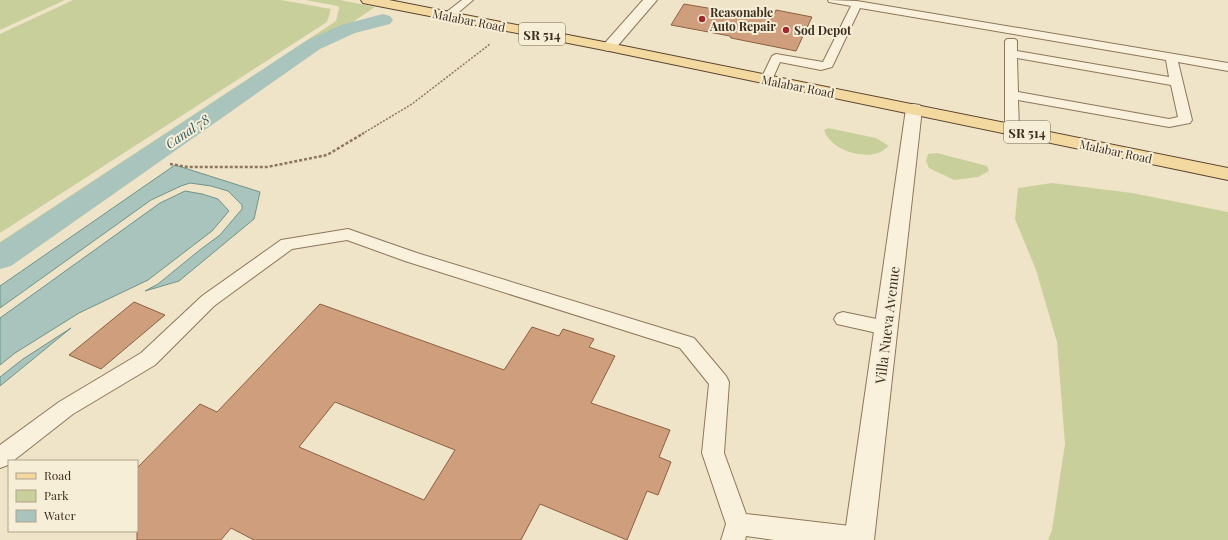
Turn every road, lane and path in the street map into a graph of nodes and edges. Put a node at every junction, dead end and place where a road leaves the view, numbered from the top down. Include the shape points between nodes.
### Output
1 (368, 0) edge
2 (468, 0) edge
3 (650, 0) edge
4 (833, 0) edge
5 (856, 4) junction
6 (448, 16) junction
7 (511, 28) junction
8 (1010, 30) junction
9 (609, 47) junction
10 (1011, 53) junction
11 (1171, 57) junction
12 (1228, 67) edge
13 (767, 80) junction
14 (1177, 82) junction
15 (1012, 95) junction
16 (914, 109) junction
17 (1012, 129) junction
18 (170, 164) dead end
19 (1228, 174) edge
20 (844, 319) dead end
21 (886, 328) junction
22 (0, 458) edge
23 (736, 532) edge
24 (859, 540) edge

1 - 6 main road, Malabar Road / SR 514
2 - 6 lane
3 - 9 street
4 - 5 lane
5 - 8 lane
5 - 13 lane via 828,64 821,66 776,58
6 - 7 main road, Malabar Road / SR 514
7 - 9 main road, Malabar Road / SR 514
7 - 18 path via 412,104 327,155 267,167 188,167
8 - 10 lane
8 - 11 lane
9 - 13 main road, Malabar Road / SR 514
10 - 14 lane
10 - 15 lane
11 - 12 lane
11 - 14 lane
13 - 16 main road, Malabar Road / SR 514
14 - 15 lane via 1185,120 1169,123
15 - 17 lane
16 - 17 main road, Malabar Road / SR 514
16 - 21 street, Villa Nueva Avenue
17 - 19 main road, Malabar Road / SR 514
20 - 21 lane
21 - 24 street, Villa Nueva Avenue
22 - 23 lane via 66,408 148,359 208,301 287,244 348,234 687,343 719,382 713,453
23 - 24 lane

